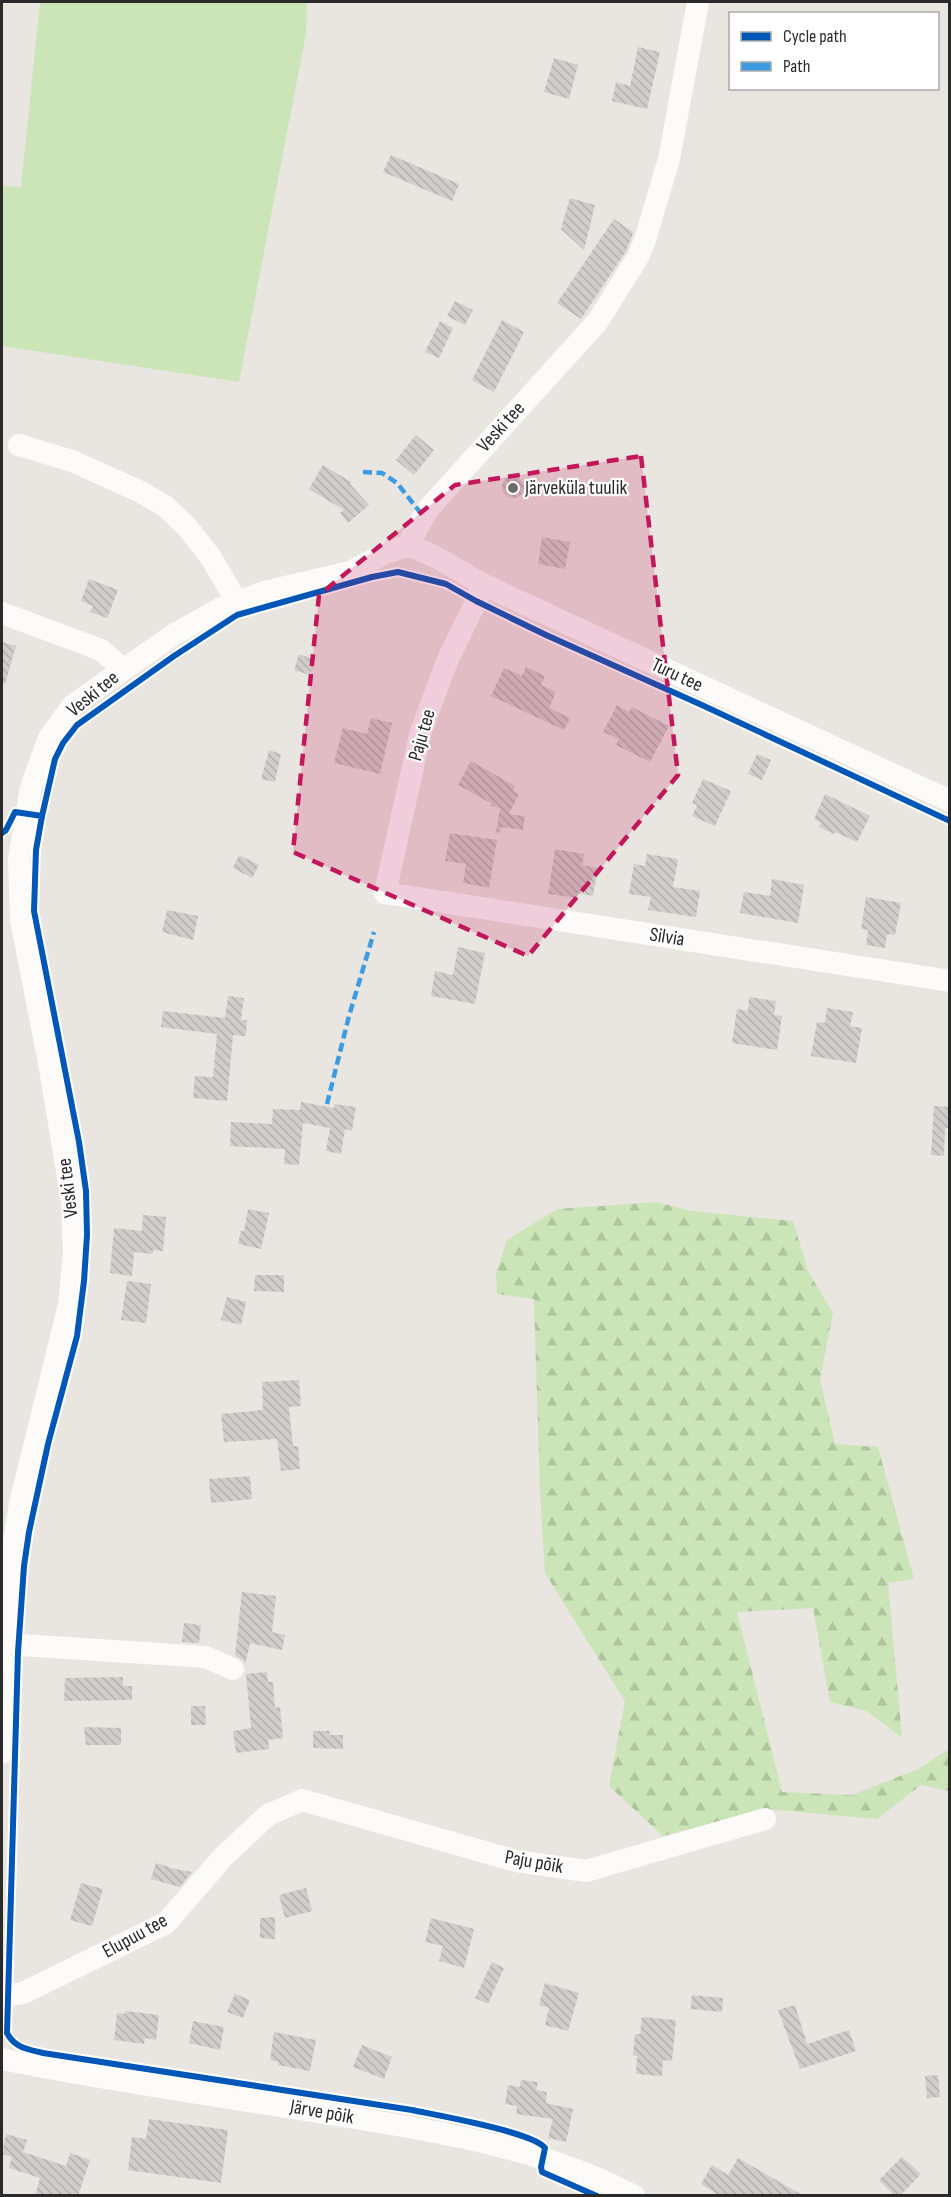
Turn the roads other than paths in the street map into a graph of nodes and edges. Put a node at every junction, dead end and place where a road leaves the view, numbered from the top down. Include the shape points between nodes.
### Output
1 (699, 2) edge
2 (20, 445) dead end
3 (407, 546) junction
4 (484, 585) junction
5 (237, 602) junction
6 (2, 613) edge
7 (123, 669) junction
8 (950, 801) edge
9 (10, 858) edge
10 (385, 893) joint
11 (950, 981) edge
12 (6, 1644) junction
13 (233, 1669) dead end
14 (2, 1753) edge
15 (302, 1800) joint
16 (765, 1819) dead end
17 (2, 1995) edge
18 (2, 2059) edge
19 (634, 2196) edge

1 - 3 street, Veski tee via 669,159 638,257 598,321 428,509
2 - 5 street via 72,461 165,506 188,527 210,556
3 - 4 street, Turu tee via 423,550
3 - 5 street, Veski tee via 350,572
4 - 8 street, Turu tee
4 - 10 street, Paju tee via 448,659 421,731
5 - 7 street, Veski tee via 174,635
6 - 7 street via 101,650
7 - 9 street, Veski tee via 74,705 49,738
9 - 12 street, Veski tee via 72,1201 74,1254 69,1305 20,1503 8,1581
10 - 11 street, Silvia
12 - 13 street via 206,1657
12 - 14 street, Veski tee
15 - 16 street, Paju põik via 516,1861 586,1871
15 - 17 street, Elupuu tee via 267,1815 223,1857 166,1923 23,1993
18 - 19 street, Järve põik via 88,2077 452,2134 569,2167

